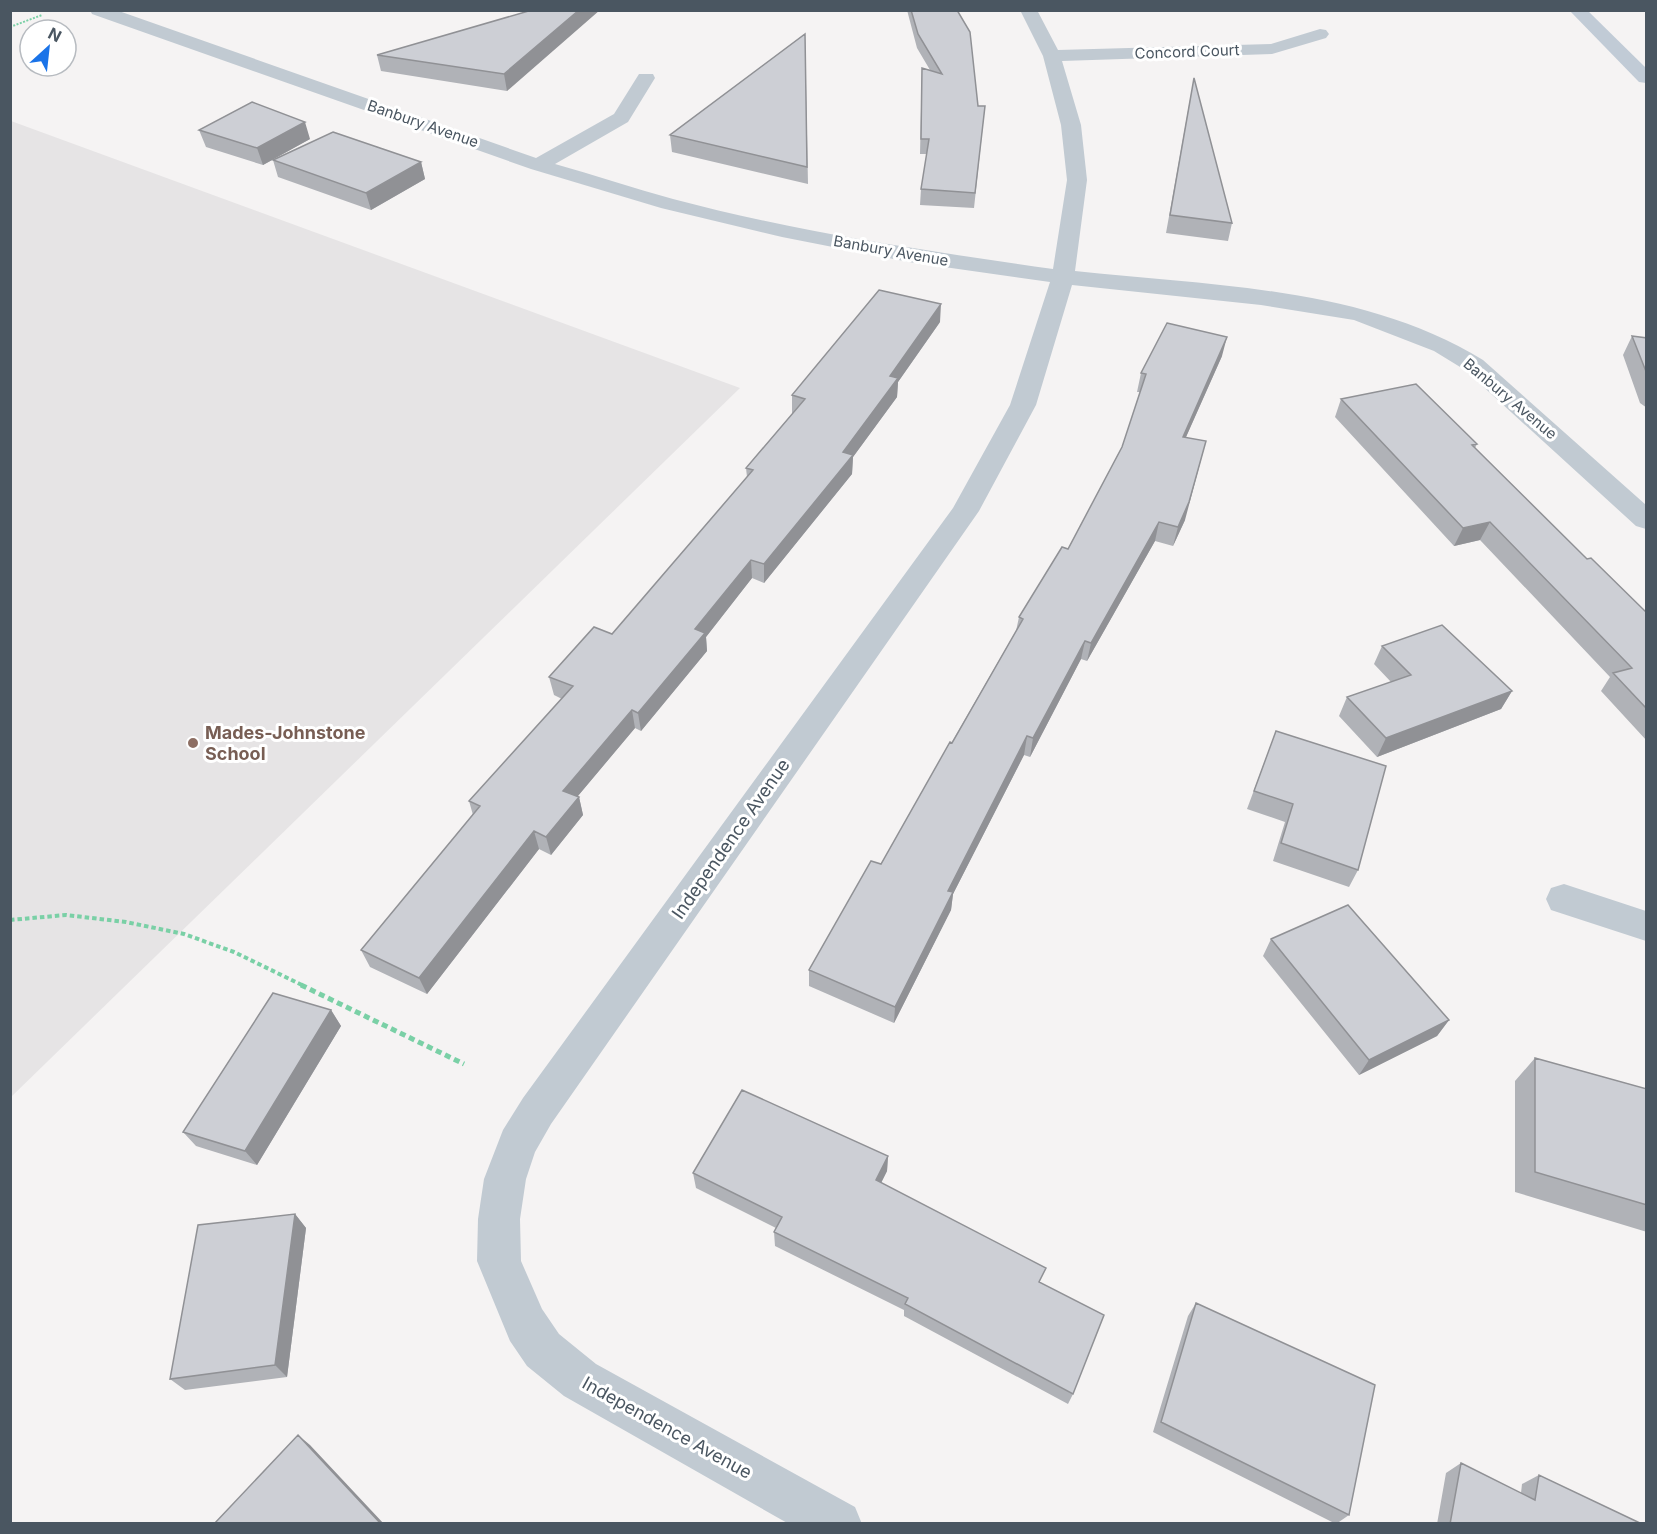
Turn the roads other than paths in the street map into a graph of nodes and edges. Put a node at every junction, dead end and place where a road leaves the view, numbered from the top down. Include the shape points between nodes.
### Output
1 (98, 10) edge
2 (1028, 10) edge
3 (1577, 10) edge
4 (1320, 34) dead end
5 (1052, 56) junction
6 (646, 78) dead end
7 (1647, 78) edge
8 (538, 165) junction
9 (1063, 277) junction
10 (1647, 520) edge
11 (1564, 899) dead end
12 (1647, 926) edge
13 (838, 1524) edge

1 - 8 street, Banbury Avenue
2 - 5 street, Independence Avenue
3 - 7 street
4 - 5 street, Concord Court via 1272,49
5 - 9 street, Independence Avenue via 1071,125 1077,180
6 - 8 street via 621,118
8 - 9 street, Banbury Avenue via 668,204 782,230 909,255
9 - 10 street, Banbury Avenue via 1358,314 1443,346 1473,365
9 - 13 street, Independence Avenue via 1023,405 965,511 537,1111 517,1144 505,1179 499,1219 499,1261 526,1325 543,1350 580,1380
11 - 12 street

